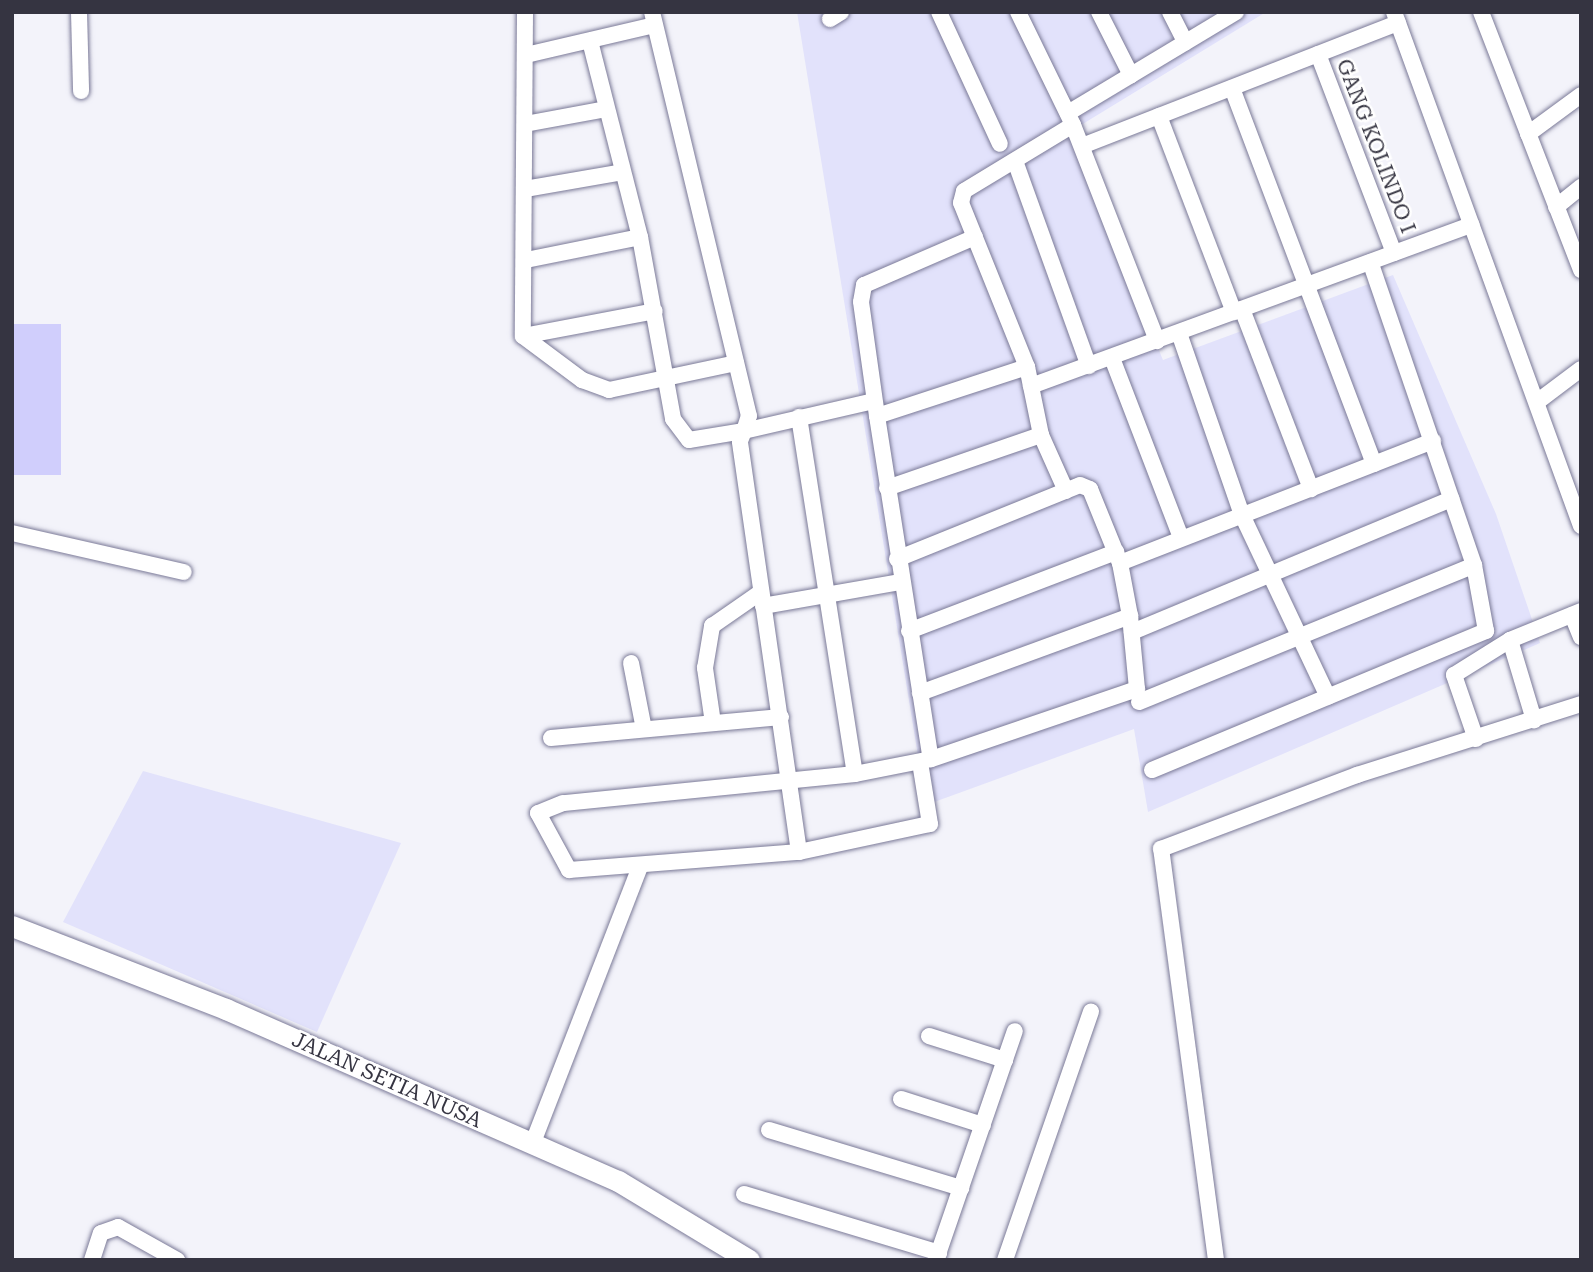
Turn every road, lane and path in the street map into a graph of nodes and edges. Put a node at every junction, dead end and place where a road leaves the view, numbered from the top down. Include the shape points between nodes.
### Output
1 (79, 12) edge
2 (525, 12) edge
3 (939, 12) edge
4 (1018, 12) edge
5 (1099, 12) edge
6 (1170, 12) edge
7 (1236, 12) edge
8 (1481, 12) edge
9 (1396, 18) edge
10 (654, 19) edge
11 (590, 41) junction
12 (1185, 42) junction
13 (1318, 54) junction
14 (526, 55) junction
15 (1131, 75) junction
16 (1232, 88) junction
17 (81, 91) dead end
18 (1581, 96) edge
19 (606, 109) junction
20 (1159, 116) junction
21 (1071, 119) junction
22 (525, 124) junction
23 (1528, 134) junction
24 (1000, 145) dead end
25 (1082, 146) junction
26 (1015, 161) junction
27 (622, 172) junction
28 (1581, 187) edge
29 (525, 189) junction
30 (1556, 207) junction
31 (1471, 225) junction
32 (640, 237) junction
33 (975, 237) junction
34 (1394, 253) junction
35 (526, 260) junction
36 (1370, 262) junction
37 (1581, 270) edge
38 (1306, 286) junction
39 (656, 311) junction
40 (1238, 311) junction
41 (1179, 333) junction
42 (523, 336) junction
43 (1157, 341) junction
44 (1112, 358) junction
45 (736, 363) junction
46 (1089, 366) junction
47 (1027, 367) junction
48 (1581, 369) edge
49 (668, 377) junction
50 (1031, 386) junction
51 (1538, 402) junction
52 (875, 408) junction
53 (799, 417) junction
54 (744, 431) junction
55 (1041, 435) junction
56 (1433, 441) junction
57 (1374, 464) junction
58 (887, 488) junction
59 (1311, 489) junction
60 (1066, 491) junction
61 (1451, 499) junction
62 (1242, 515) junction
63 (1581, 526) edge
64 (12, 533) edge
65 (1181, 538) junction
66 (1118, 557) junction
67 (897, 559) junction
68 (1474, 565) junction
69 (184, 572) dead end
70 (1270, 575) junction
71 (901, 582) junction
72 (831, 595) junction
73 (762, 599) junction
74 (1576, 613) edge
75 (1131, 624) junction
76 (909, 631) junction
77 (1299, 637) junction
78 (1581, 637) edge
79 (1510, 640) junction
80 (631, 663) dead end
81 (920, 693) junction
82 (1328, 697) junction
83 (1139, 702) dead end
84 (1581, 704) edge
85 (781, 718) junction
86 (1534, 720) junction
87 (713, 723) junction
88 (644, 729) junction
89 (551, 738) dead end
90 (1476, 739) junction
91 (926, 761) junction
92 (1152, 770) dead end
93 (855, 774) junction
94 (789, 782) junction
95 (799, 852) junction
96 (639, 869) junction
97 (12, 926) edge
98 (1091, 1012) dead end
99 (1016, 1031) dead end
100 (929, 1036) dead end
101 (1005, 1060) junction
102 (901, 1099) dead end
103 (983, 1125) junction
104 (769, 1130) dead end
105 (533, 1145) junction
106 (961, 1188) junction
107 (744, 1194) dead end
108 (938, 1256) edge
109 (171, 1258) edge
110 (92, 1260) edge
111 (749, 1260) edge
112 (1005, 1260) edge
113 (1216, 1260) edge

1 - 17 street
2 - 14 street
3 - 24 street
4 - 21 street
5 - 15 street
6 - 12 street
7 - 12 street
8 - 23 street
9 - 13 street
9 - 31 street
10 - 11 street
10 - 45 street
11 - 14 street
11 - 19 street
12 - 15 street
13 - 16 street
13 - 34 street, GANG KOLINDO I
14 - 22 street
15 - 21 street
16 - 20 street
16 - 38 street
18 - 23 street
19 - 22 street
19 - 27 street
20 - 25 street
20 - 40 street
21 - 25 street
21 - 26 street
22 - 29 street
23 - 30 street
25 - 43 street
26 - 33 street via 964,191 961,203
26 - 46 street
27 - 29 street
27 - 32 street
28 - 30 street
29 - 35 street
30 - 37 street
31 - 34 street
31 - 51 street
32 - 35 street
32 - 39 street
33 - 47 street
33 - 52 street via 864,285 860,302
34 - 36 street
35 - 42 street
36 - 38 street
36 - 56 street
38 - 40 street
38 - 57 street
39 - 42 street
39 - 49 street
40 - 41 street
40 - 59 street
41 - 43 street
41 - 62 street
42 - 49 street via 583,380 609,390
43 - 44 street
44 - 46 street
44 - 65 street
45 - 49 street
45 - 54 street via 748,416
46 - 50 street
47 - 50 street
47 - 52 street
48 - 51 street
49 - 54 street via 673,419 689,440
50 - 55 street
51 - 63 street
52 - 53 street
52 - 58 street
53 - 54 street
53 - 72 street
54 - 73 street via 740,441
55 - 58 street
55 - 60 street
56 - 57 street
56 - 61 street
57 - 59 street
58 - 67 street
59 - 62 street
60 - 66 street via 1090,489
60 - 67 street
61 - 68 street
61 - 70 street
62 - 65 street
62 - 70 street
64 - 69 street
65 - 66 street
66 - 75 street
66 - 76 street
67 - 71 street
68 - 77 street
68 - 82 street via 1486,623 1482,634
70 - 75 street
70 - 77 street
71 - 72 street
71 - 76 street
72 - 73 street
72 - 93 street
73 - 85 street
73 - 87 street via 712,626 705,668
74 - 78 street
74 - 79 street
75 - 81 street
75 - 91 street via 1137,688
76 - 81 street
77 - 82 street
77 - 83 street
79 - 86 street
79 - 90 street via 1454,676
80 - 88 street
81 - 91 street
82 - 92 street
84 - 86 street
85 - 87 street
85 - 94 street
86 - 90 street
87 - 88 street
88 - 89 street
90 - 113 street via 1357,775 1161,849
91 - 93 street
91 - 95 street via 930,824
93 - 94 street
94 - 95 street
94 - 96 street via 563,803 538,813 569,870
95 - 96 street
96 - 105 street
97 - 105 street, JALAN SETIA NUSA via 226,1009
98 - 112 street
99 - 101 street
100 - 101 street
101 - 103 street
102 - 103 street
103 - 106 street
104 - 106 street
105 - 111 street, JALAN SETIA NUSA via 618,1181
106 - 108 street
107 - 108 street
109 - 110 street via 118,1227 101,1233

